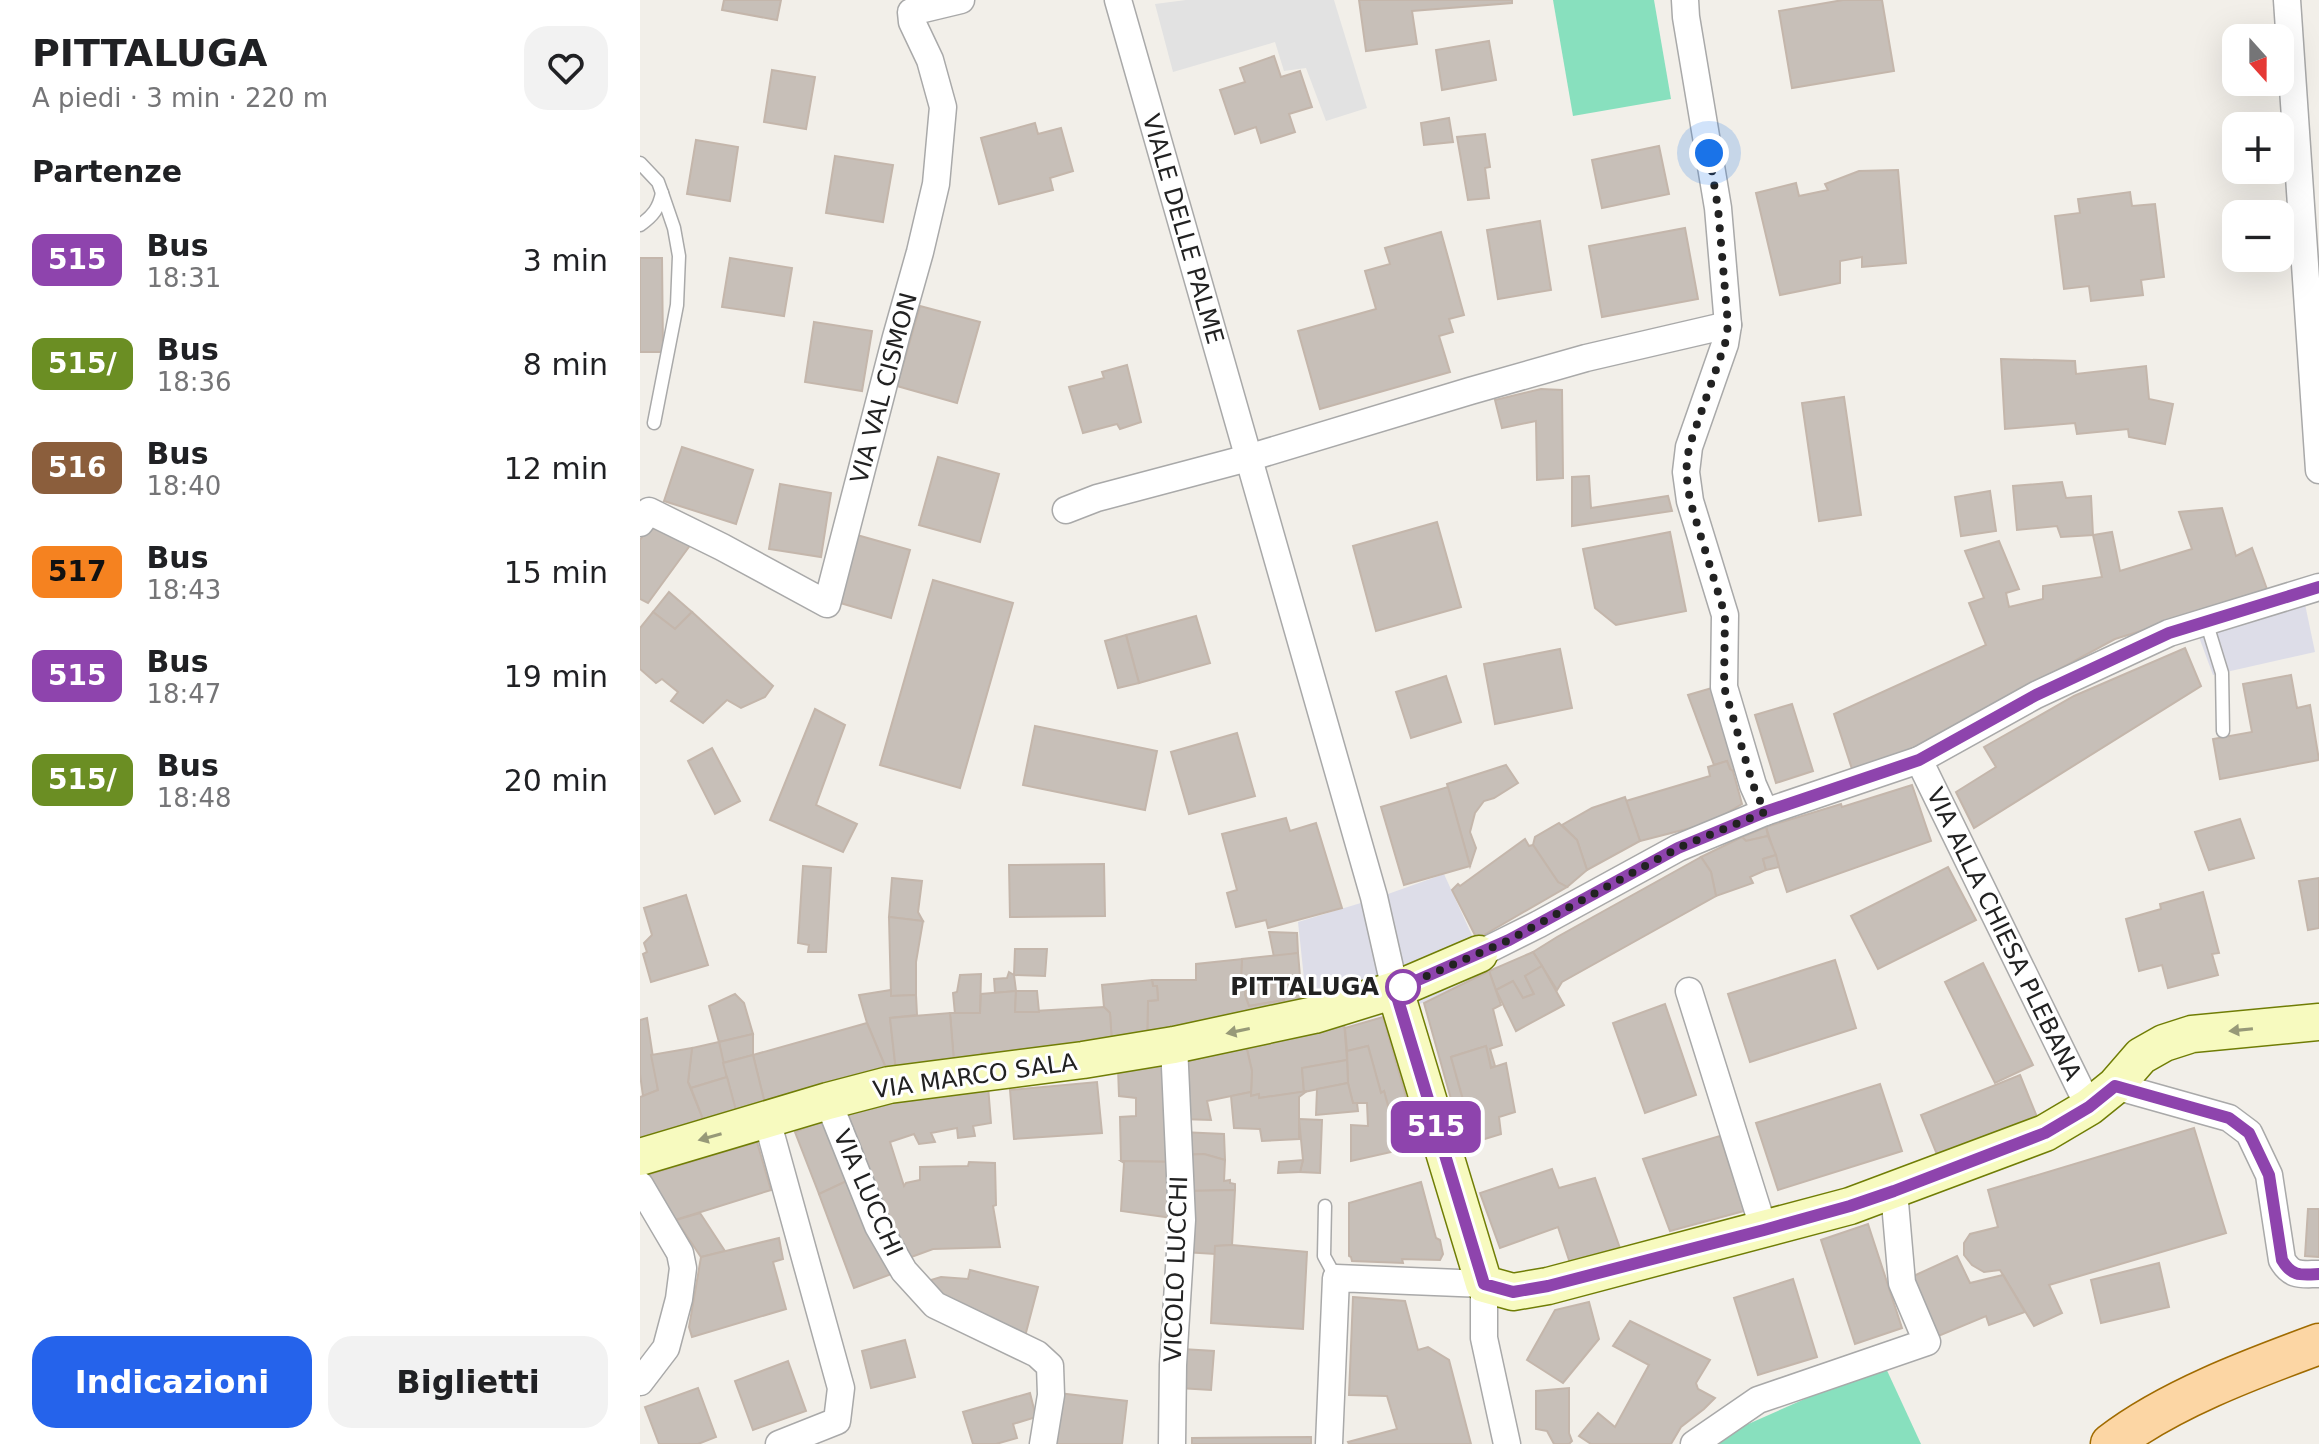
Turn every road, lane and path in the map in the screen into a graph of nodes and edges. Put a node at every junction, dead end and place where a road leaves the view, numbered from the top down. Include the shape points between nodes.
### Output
1 (961, 0) edge
2 (1118, 0) edge
3 (1685, 0) edge
4 (2287, 0) edge
5 (640, 163) edge
6 (662, 193) junction
7 (640, 225) edge
8 (1728, 325) junction
9 (654, 423) dead end
10 (1248, 458) junction
11 (2319, 470) edge
12 (1066, 510) dead end
13 (640, 523) edge
14 (2319, 587) edge
15 (2206, 621) junction
16 (2223, 731) dead end
17 (1919, 760) junction
18 (1765, 812) junction
19 (1479, 954) joint
20 (1689, 991) dead end
21 (1397, 1000) junction
22 (2319, 1022) edge
23 (1174, 1045) junction
24 (2102, 1096) junction
25 (828, 1101) junction
26 (767, 1120) junction
27 (640, 1157) edge
28 (640, 1185) edge
29 (1894, 1191) junction
30 (1325, 1206) dead end
31 (1764, 1230) junction
32 (2319, 1274) edge
33 (1336, 1278) junction
34 (1484, 1284) junction
35 (2319, 1344) edge
36 (640, 1382) edge
37 (779, 1444) edge
38 (1043, 1444) edge
39 (1172, 1444) edge
40 (1329, 1444) edge
41 (1507, 1444) edge
42 (1694, 1444) edge
43 (2111, 1444) edge

1 - 13 street, VIA VAL CISMON via 911,12 943,107 936,184 827,604 649,511
2 - 10 street, VIALE DELLE PALME
3 - 8 street via 1718,208
4 - 11 street
5 - 6 lane
6 - 7 lane via 652,216
6 - 9 lane via 679,268
8 - 10 street via 1586,358
8 - 18 street via 1686,472 1725,615 1724,687
10 - 12 street
10 - 21 street, VIALE DELLE PALME via 1374,899
14 - 15 street
15 - 16 lane via 2222,673
15 - 17 street via 2036,695
17 - 18 street
17 - 24 street, VIA ALLA CHIESA PLEBANA via 2001,927
18 - 19 street via 1678,848
19 - 21 street, VIA MARCO SALA
20 - 31 street
21 -> 23 street, VIA MARCO SALA
21 - 34 street
22 -> 24 street via 2192,1034 2164,1043 2141,1056
23 - 25 street, VIA MARCO SALA via 889,1085
23 - 39 street, VICOLO LUCCHI via 1182,1220
24 - 29 street via 2045,1133
24 - 32 street via 2229,1118 2249,1133 2269,1175 2282,1260 2300,1275
25 - 26 street, VIA MARCO SALA
25 - 38 street, VIA LUCCHI via 878,1226 904,1271 935,1305 1037,1354 1050,1366
26 -> 27 street, VIA MARCO SALA
26 - 37 street via 841,1388 837,1421
28 - 36 street via 680,1253 683,1268 666,1348
29 - 31 street
29 - 42 street via 1902,1283 1927,1342 1758,1400
30 - 33 lane via 1324,1256
31 - 34 street via 1548,1286 1513,1292
33 - 34 street
33 - 40 street
34 - 41 street via 1484,1338
35 - 43 main road via 2167,1409

